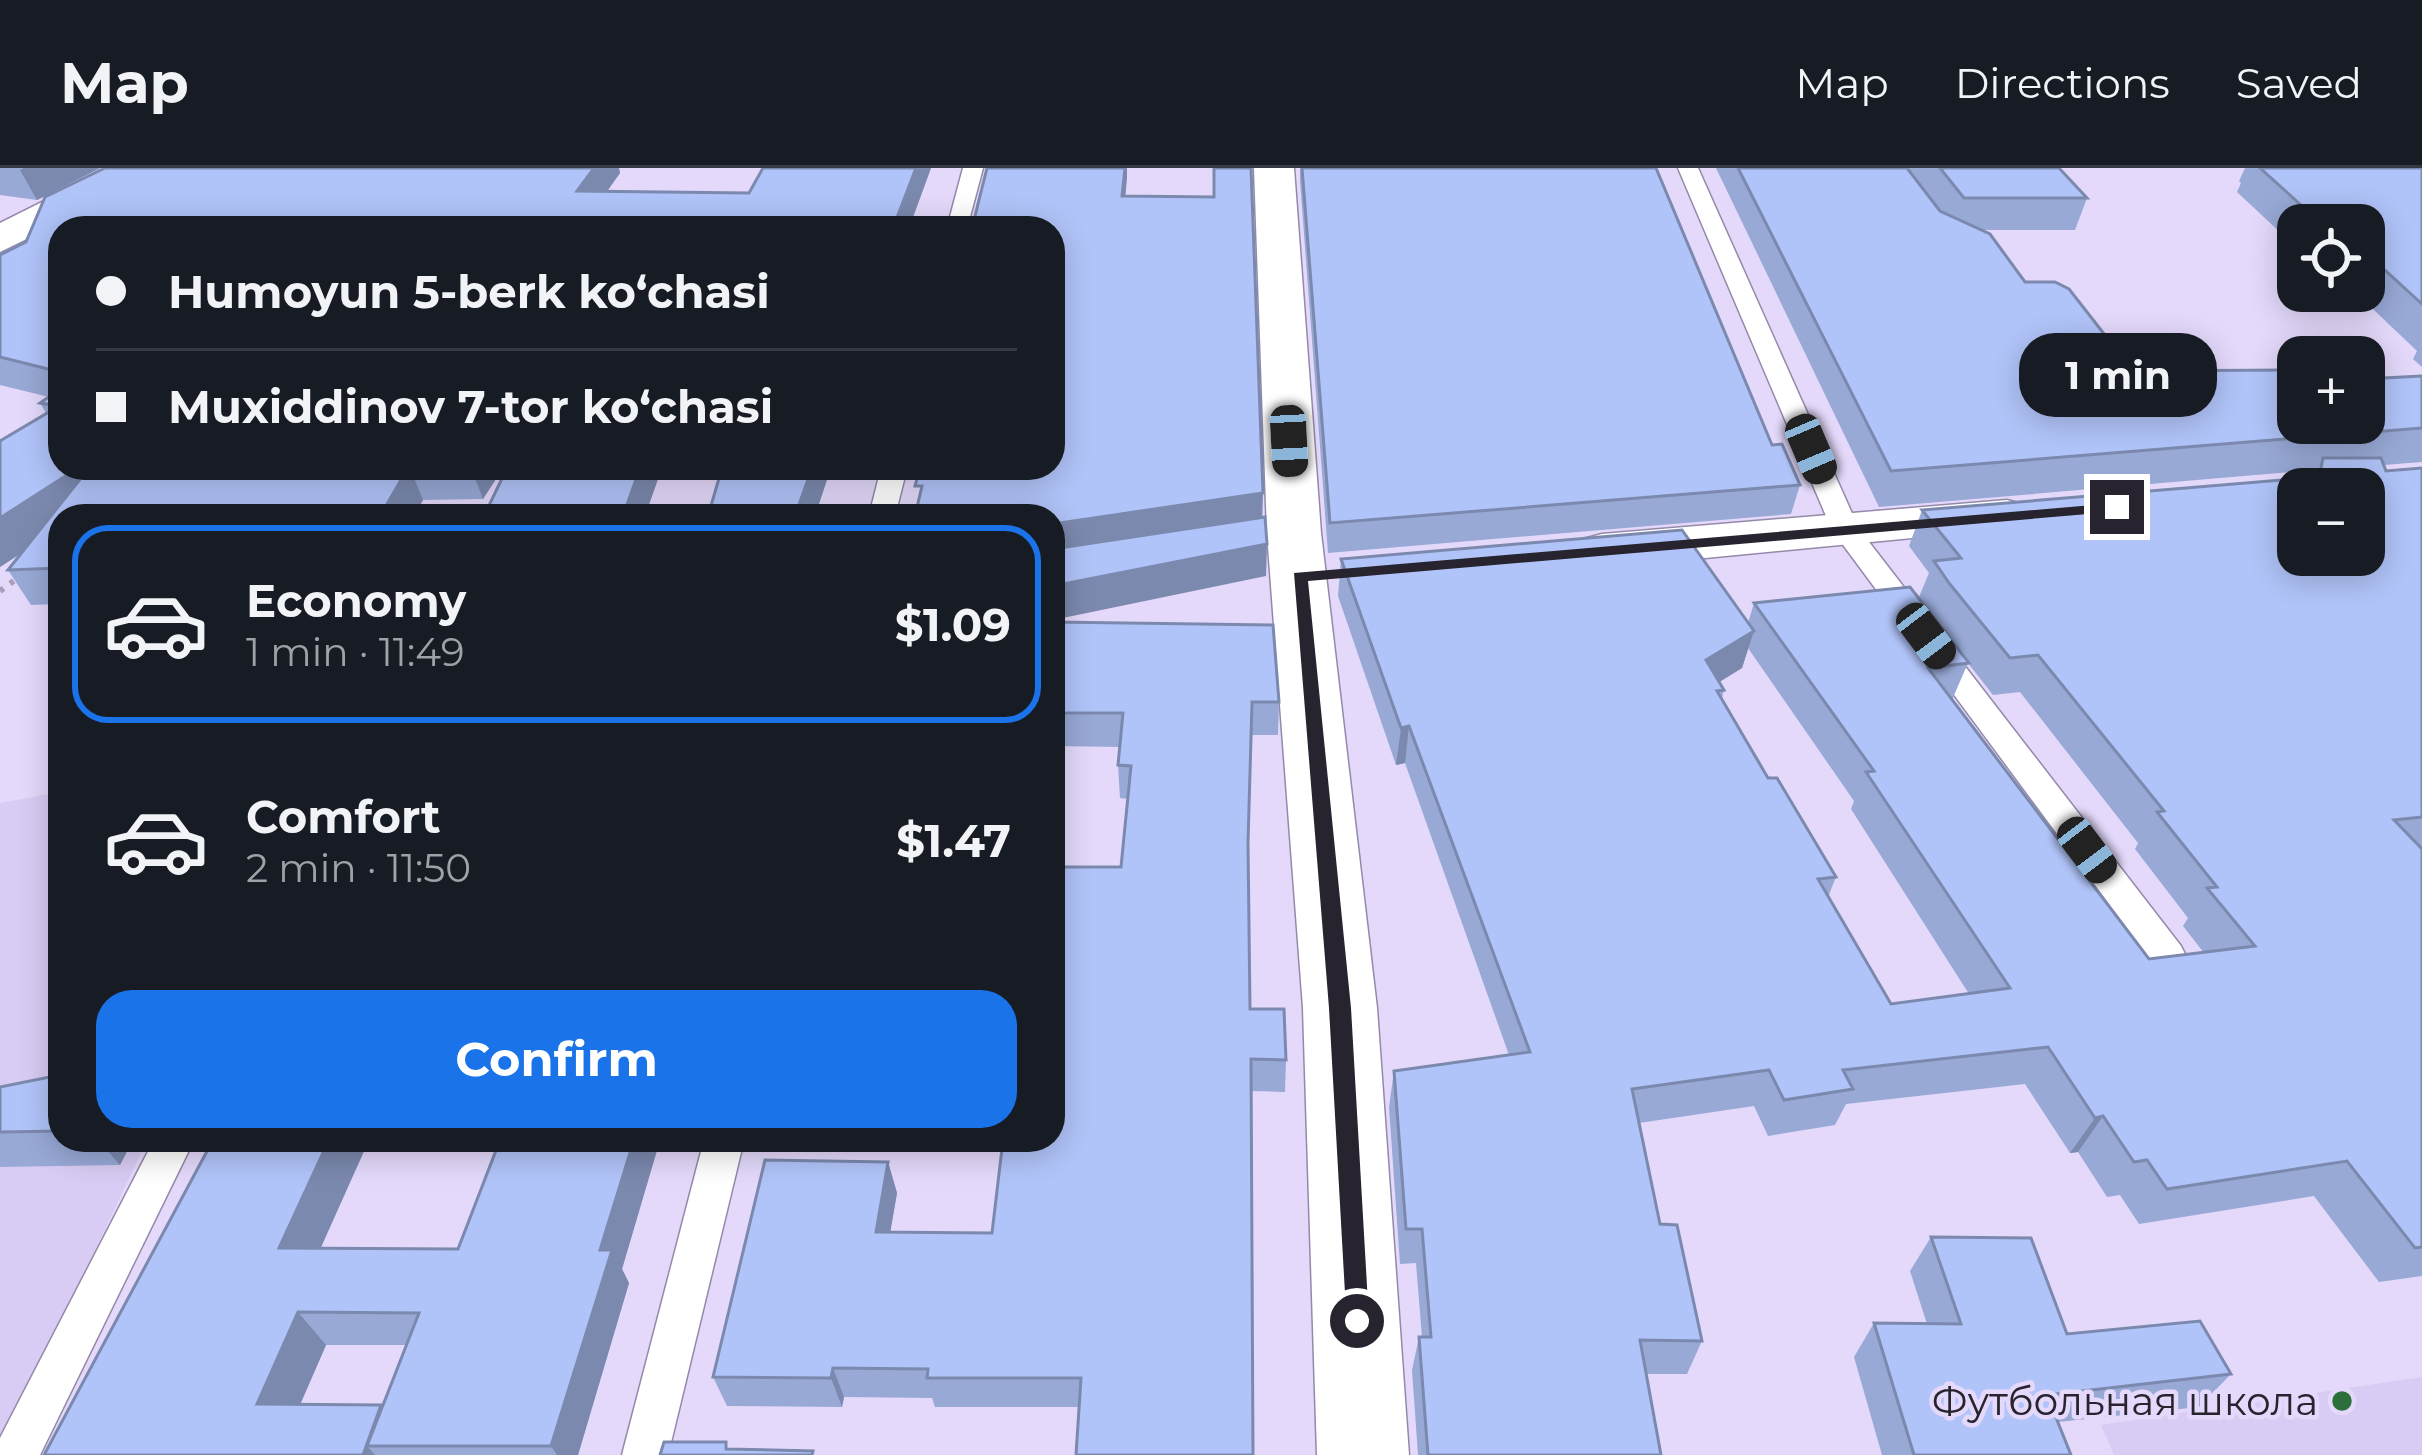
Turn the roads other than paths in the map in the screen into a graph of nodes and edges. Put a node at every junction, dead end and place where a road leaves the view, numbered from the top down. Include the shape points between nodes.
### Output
1 (142, 168) edge
2 (973, 168) edge
3 (1274, 168) edge
4 (1688, 168) edge
5 (960, 216) edge
6 (0, 239) edge
7 (2060, 512) edge
8 (1846, 530) junction
9 (1561, 554) edge
10 (2168, 956) edge
11 (168, 1152) edge
12 (721, 1152) edge
13 (16, 1455) edge
14 (645, 1455) edge
15 (1364, 1455) edge

1 - 6 street
2 - 5 lane
3 - 15 street via 1340,1008
4 - 8 lane
7 - 8 street
8 - 9 street
8 - 10 lane
11 - 13 lane
12 - 14 lane

